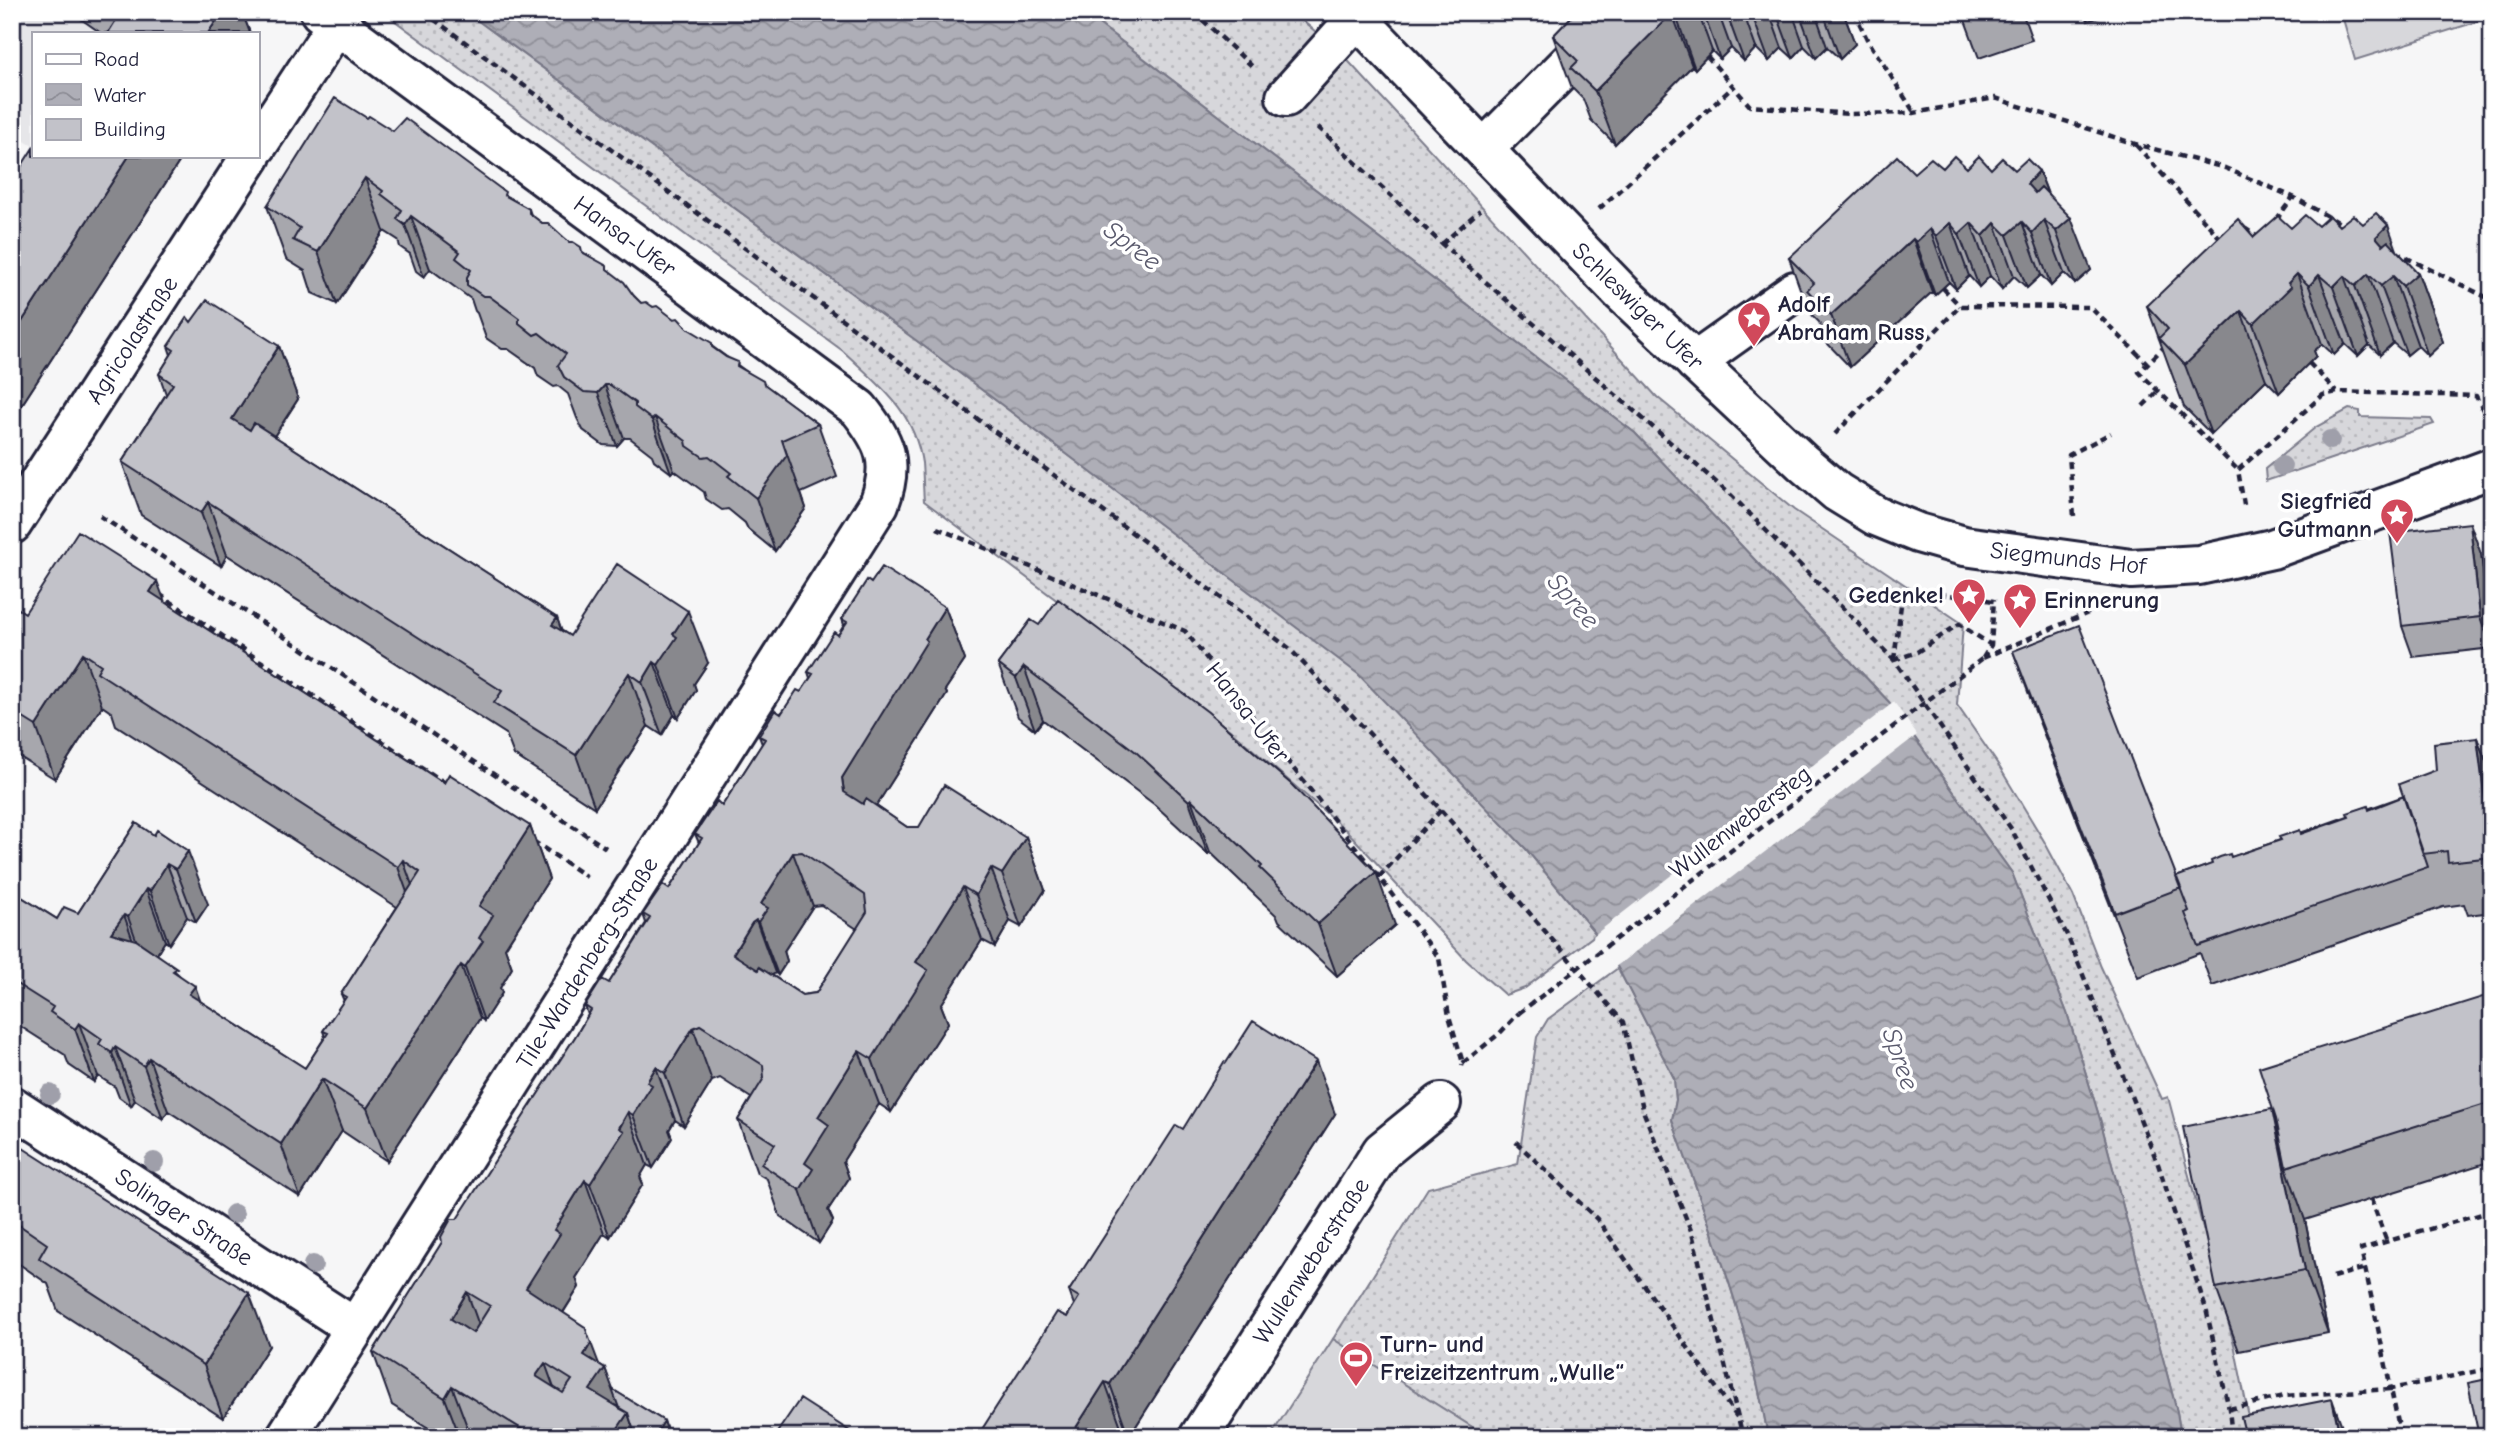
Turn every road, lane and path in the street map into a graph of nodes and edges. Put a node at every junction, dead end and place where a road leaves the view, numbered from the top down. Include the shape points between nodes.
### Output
1 (424, 12) edge
2 (1854, 12) edge
3 (1359, 14) edge
4 (328, 18) edge
5 (1707, 56) dead end
6 (1574, 58) edge
7 (1733, 87) junction
8 (1286, 97) dead end
9 (1914, 113) junction
10 (259, 142) edge
11 (2135, 144) junction
12 (1484, 149) junction
13 (250, 158) edge
14 (1352, 158) dead end
15 (1514, 181) junction
16 (2293, 197) junction
17 (1598, 211) dead end
18 (2345, 226) junction
19 (2358, 232) edge
20 (2336, 235) edge
21 (2237, 237) edge
22 (1442, 244) junction
23 (2228, 246) edge
24 (2395, 251) edge
25 (1943, 288) dead end
26 (1794, 292) edge
27 (2492, 300) edge
28 (1960, 306) junction
29 (2174, 336) edge
30 (1695, 362) junction
31 (2147, 363) junction
32 (2309, 363) dead end
33 (2158, 391) junction
34 (2337, 392) junction
35 (2143, 406) dead end
36 (2488, 420) dead end
37 (2111, 433) dead end
38 (1832, 437) dead end
39 (2492, 468) edge
40 (2238, 470) junction
41 (885, 488) joint
42 (2244, 505) dead end
43 (100, 516) dead end
44 (2075, 523) dead end
45 (12, 524) edge
46 (937, 528) dead end
47 (1964, 546) joint
48 (1996, 587) dead end
49 (156, 593) edge
50 (1994, 601) junction
51 (2102, 607) dead end
52 (1991, 645) junction
53 (1983, 658) junction
54 (1894, 660) junction
55 (455, 790) edge
56 (1441, 810) junction
57 (524, 835) edge
58 (606, 848) dead end
59 (587, 877) dead end
60 (1379, 877) junction
61 (1449, 1016) dead end
62 (1463, 1063) dead end
63 (1441, 1103) dead end
64 (12, 1106) edge
65 (1516, 1142) dead end
66 (2487, 1162) dead end
67 (2492, 1175) edge
68 (2371, 1199) dead end
69 (2492, 1211) edge
70 (2387, 1242) junction
71 (2366, 1268) junction
72 (2333, 1277) dead end
73 (355, 1328) junction
74 (2492, 1368) edge
75 (2391, 1389) junction
76 (2229, 1409) junction
77 (1740, 1420) junction
78 (286, 1437) edge
79 (1199, 1437) edge
80 (1742, 1437) edge
81 (2232, 1437) edge
82 (2401, 1437) edge

1 - 56 path via 1289,649
2 - 9 path
3 - 8 street
3 - 12 street, Schleswiger Ufer
4 - 10 street
4 - 41 street, Hansa-Ufer via 859,409 879,435 887,458
5 - 7 path
6 - 12 street
7 - 9 path via 1750,106 1850,114
7 - 17 path
9 - 11 path via 1995,98
11 - 16 path via 2225,168
11 - 23 path
12 - 15 street, Schleswiger Ufer
13 - 45 street, Agricolastraße
14 - 22 path
15 - 22 path
15 - 30 street, Schleswiger Ufer
16 - 18 path
16 - 21 path via 2261,240 2246,229
18 - 19 path
18 - 20 path
22 - 54 path via 1732,496
24 - 27 path
25 - 28 path
26 - 30 street
28 - 31 path via 2090,306
28 - 38 path
29 - 31 path
30 - 47 street, Schleswiger Ufer via 1838,492 1876,516
31 - 33 path via 2139,372
32 - 34 path
33 - 35 path
33 - 40 path
34 - 36 path via 2476,396
34 - 40 path via 2323,395
37 - 44 path via 2069,455
39 - 47 street, Siegmunds Hof via 2272,550 2199,565 2131,569
40 - 42 path
41 - 73 street, Tile-Wardenberg-Straße via 854,545
43 - 58 path
46 - 60 path, Hansa-Ufer via 1185,631
48 - 50 path
49 - 55 path
50 - 52 path
50 - 54 path via 1903,589
51 - 53 path
52 - 53 path
52 - 54 path via 1959,624 1917,652
53 - 62 path, Wullenwebersteg, bridge via 1519,1013
54 - 76 path via 2012,830 2068,937 2158,1164 2206,1309
56 - 60 path
56 - 77 path via 1623,1023 1644,1113 1692,1233
57 - 59 path
60 - 61 path, Hansa-Ufer via 1440,958
63 - 79 street, Wullenweberstraße via 1382,1151
64 - 73 street, Solinger Straße
65 - 77 path via 1597,1219
66 - 67 path
68 - 70 path
69 - 70 path
70 - 71 path via 2361,1249
71 - 72 path
71 - 75 path
73 - 78 street, Tile-Wardenberg-Straße
74 - 75 path
75 - 76 path via 2284,1396
75 - 82 path
76 - 81 path
77 - 80 path

